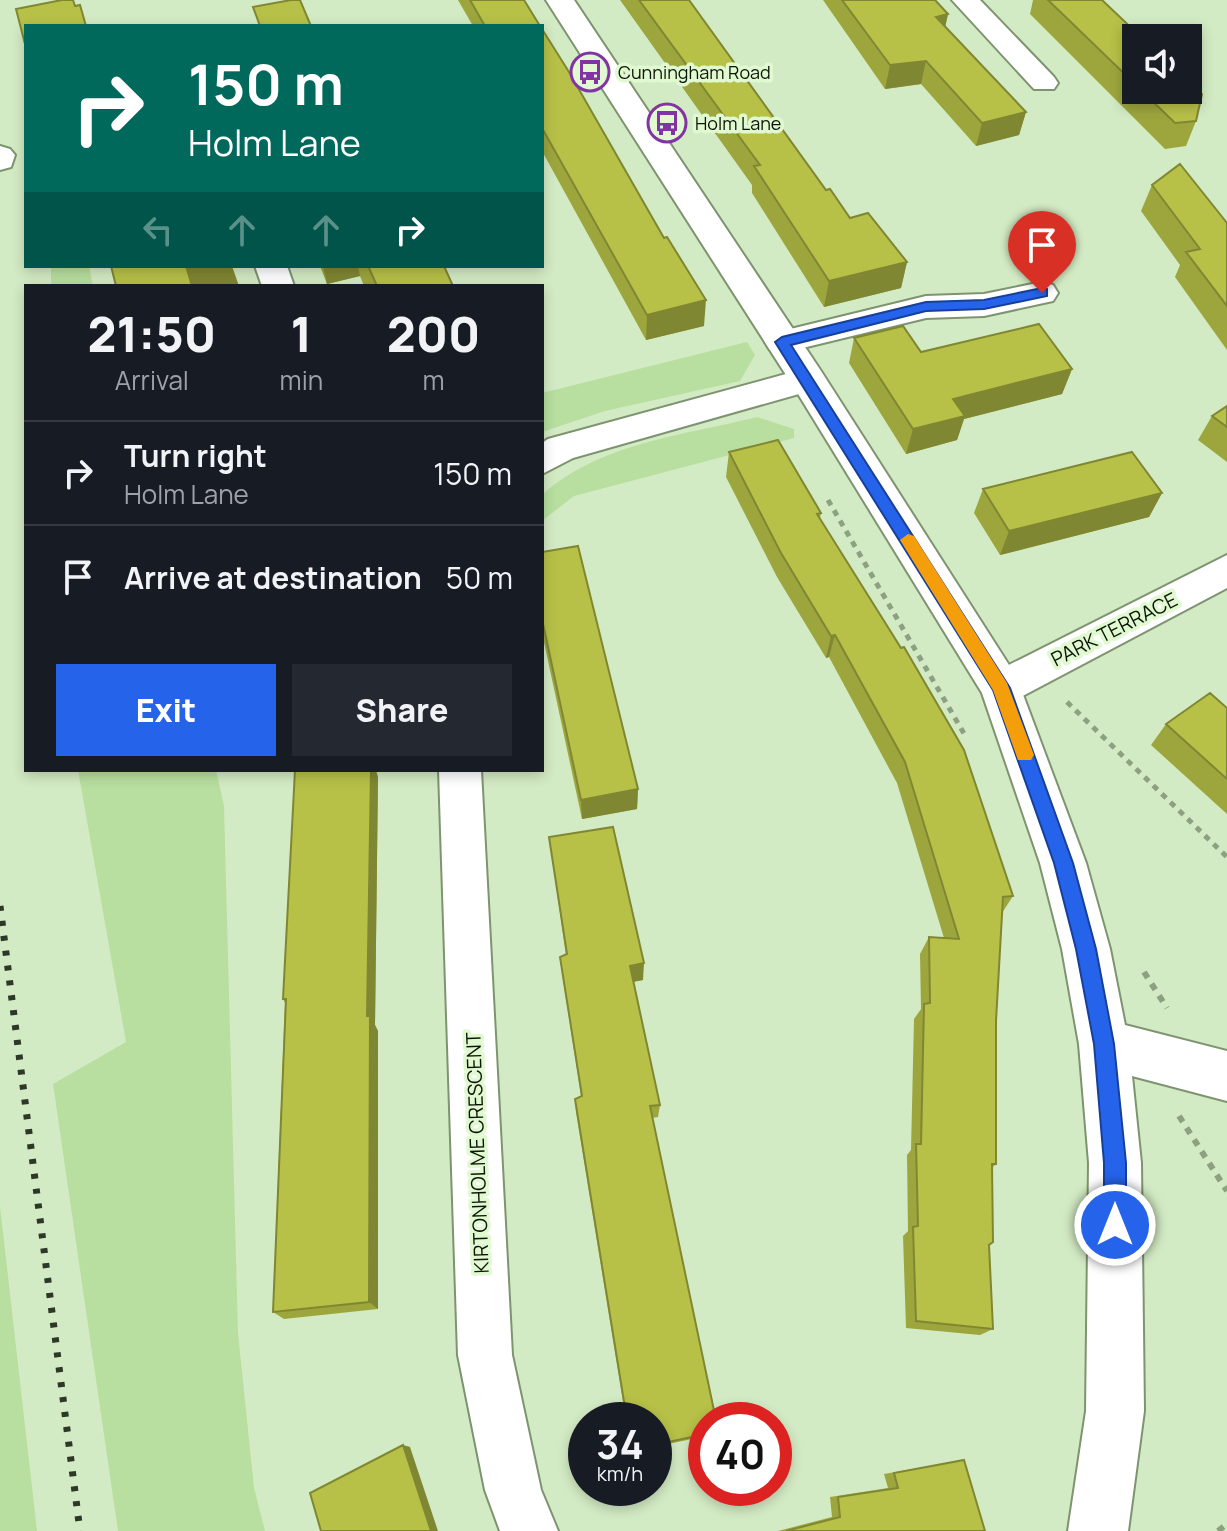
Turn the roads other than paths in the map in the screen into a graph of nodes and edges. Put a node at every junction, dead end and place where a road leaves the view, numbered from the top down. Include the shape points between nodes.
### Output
1 (560, 0) edge
2 (965, 0) edge
3 (1044, 83) dead end
4 (1042, 293) dead end
5 (782, 342) junction
6 (808, 380) junction
7 (544, 460) edge
8 (1227, 570) edge
9 (1018, 679) junction
10 (460, 772) edge
11 (1104, 1044) junction
12 (1227, 1076) edge
13 (529, 1531) edge
14 (1098, 1531) edge

1 - 5 street
2 - 3 street
4 - 5 street via 984,305 926,307
5 - 6 street
6 - 7 street via 561,448
6 - 9 street
8 - 9 street, PARK TERRACE
9 - 11 street via 1086,949
10 - 13 street, KIRTONHOLME CRESCENT via 485,1355 513,1490
11 - 12 street
11 - 14 street via 1115,1163 1115,1411

